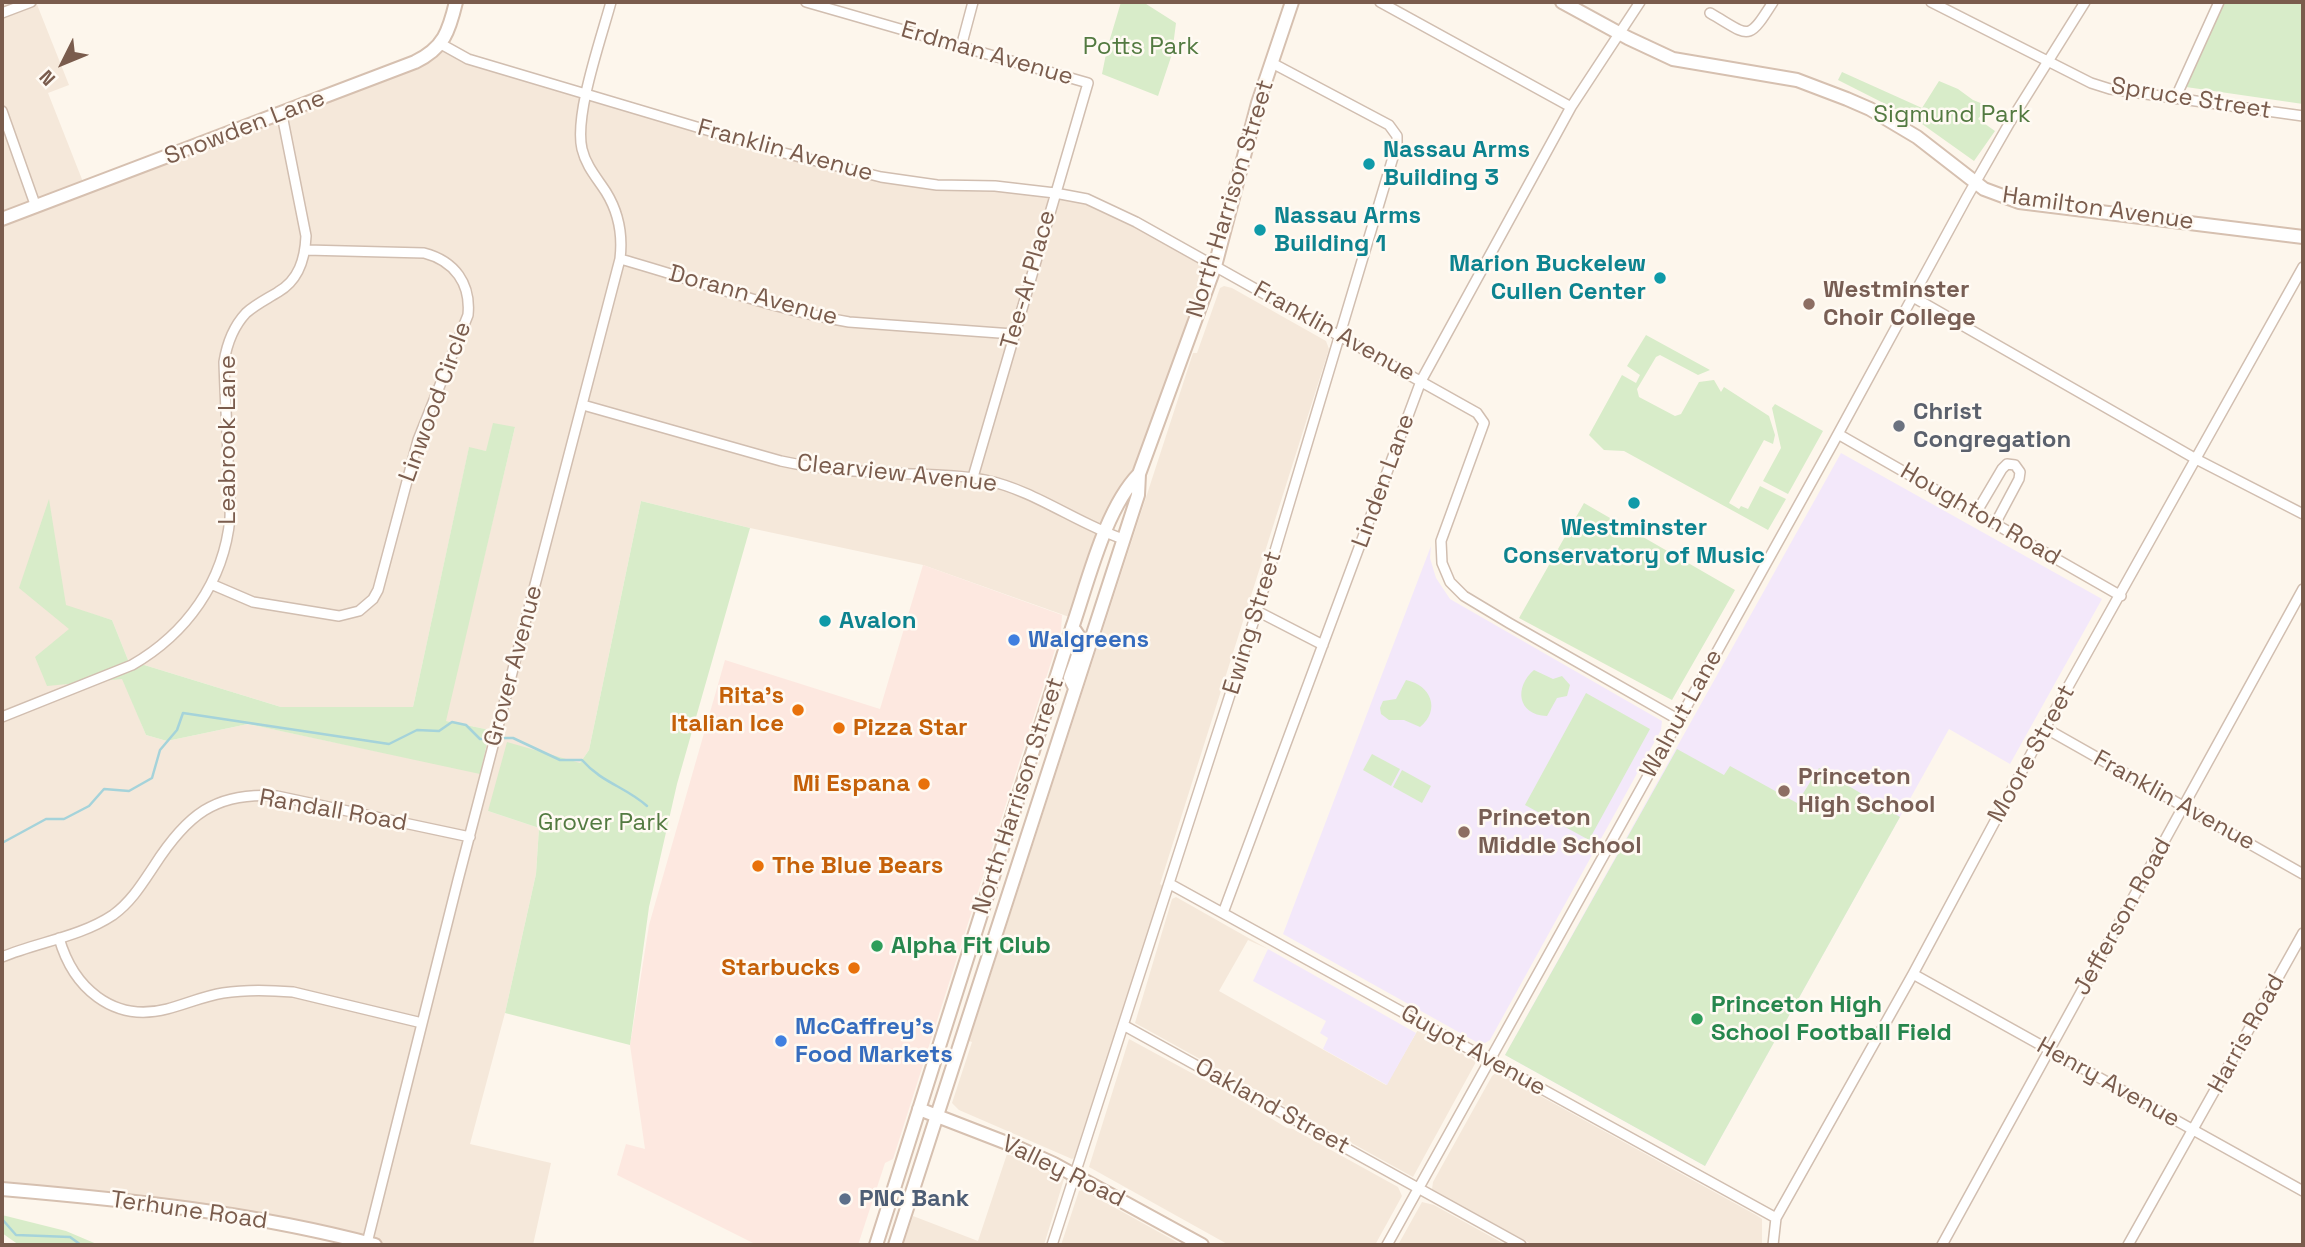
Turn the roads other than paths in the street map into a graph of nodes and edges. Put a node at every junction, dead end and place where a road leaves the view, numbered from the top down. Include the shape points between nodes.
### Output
1 (31, 2) edge
2 (456, 2) edge
3 (611, 2) edge
4 (806, 2) edge
5 (973, 2) edge
6 (1380, 2) edge
7 (1562, 2) edge
8 (1640, 2) edge
9 (1773, 2) edge
10 (1931, 2) edge
11 (2085, 2) edge
12 (2219, 2) edge
13 (1289, 3) edge
14 (2, 13) edge
15 (1710, 13) dead end
16 (1619, 33) junction
17 (441, 44) junction
18 (961, 47) junction
19 (2048, 61) junction
20 (1272, 63) junction
21 (1088, 82) joint
22 (586, 95) junction
23 (2175, 99) junction
24 (1571, 107) junction
25 (2, 111) edge
26 (282, 115) junction
27 (2303, 116) edge
28 (1976, 182) junction
29 (1055, 193) junction
30 (36, 207) junction
31 (2, 219) edge
32 (2303, 237) edge
33 (306, 250) junction
34 (620, 258) junction
35 (1216, 266) junction
36 (2303, 267) edge
37 (1913, 298) junction
38 (1013, 334) junction
39 (1340, 336) junction
40 (1421, 380) junction
41 (583, 405) junction
42 (1838, 434) junction
43 (2196, 459) junction
44 (1139, 474) junction
45 (973, 477) junction
46 (1976, 513) junction
47 (2303, 514) edge
48 (1995, 524) junction
49 (1105, 533) junction
50 (1123, 539) junction
51 (211, 584) junction
52 (1109, 587) junction
53 (1086, 589) junction
54 (2303, 589) edge
55 (2121, 596) junction
56 (1257, 611) junction
57 (1072, 628) junction
58 (1323, 645) junction
59 (1075, 688) junction
60 (2, 717) edge
61 (1065, 720) junction
62 (1679, 720) junction
63 (2045, 728) junction
64 (1037, 740) junction
65 (2184, 807) junction
66 (470, 837) junction
67 (2303, 874) edge
68 (1170, 884) junction
69 (1223, 913) junction
70 (2303, 933) edge
71 (59, 938) junction
72 (2, 957) edge
73 (1913, 974) junction
74 (422, 1023) junction
75 (1125, 1026) junction
76 (2049, 1051) junction
77 (1490, 1060) junction
78 (919, 1110) junction
79 (937, 1116) junction
80 (2193, 1130) junction
81 (1075, 1176) junction
82 (2, 1189) edge
83 (1419, 1189) junction
84 (2303, 1191) edge
85 (1776, 1218) junction
86 (371, 1244) edge
87 (876, 1245) edge
88 (895, 1245) edge
89 (1052, 1245) edge
90 (1202, 1245) edge
91 (1387, 1245) edge
92 (1521, 1245) edge
93 (1773, 1245) edge
94 (1942, 1245) edge
95 (2129, 1245) edge

1 - 14 street
2 - 17 street
3 - 22 street, Grover Avenue
4 - 18 street, Erdman Avenue
5 - 18 street
6 - 24 street
7 - 16 street, Hamilton Avenue
8 - 16 street, Linden Lane
9 - 15 street via 1751,32
10 - 19 street, Spruce Street
11 - 19 street, Walnut Lane
12 - 23 street
13 - 20 street, North Harrison Street
16 - 24 street, Linden Lane
16 - 28 street, Hamilton Avenue via 1673,59 1769,74 1821,88 1896,124
17 - 22 street, Franklin Avenue via 468,59
17 - 26 street, Snowden Lane via 415,62
18 - 21 street, Erdman Avenue
19 - 23 street, Spruce Street via 2110,89
19 - 28 street, Walnut Lane
20 - 35 street, North Harrison Street
20 - 39 street, Ewing Street via 1389,125 1396,136
21 - 29 street, Tee-Ar Place
22 - 29 street, Franklin Avenue via 881,177
22 - 34 street, Grover Avenue via 580,120 582,148 618,216
23 - 27 street, Spruce Street
24 - 40 street, Linden Lane
25 - 30 street
26 - 30 street, Snowden Lane
26 - 33 street
28 - 32 street, Hamilton Avenue via 1993,194 2019,202
28 - 37 street, Walnut Lane
29 - 35 street, Franklin Avenue via 1105,206
29 - 38 street, Tee-Ar Place
30 - 31 street, Snowden Lane
33 - 51 street, Leabrook Lane via 290,283 248,312 226,348 230,516 222,558
33 - 51 street, Linwood Circle via 433,255 460,275 468,294 468,316 418,440 373,599 359,611 339,616 253,602
34 - 38 street, Dorann Avenue via 828,318
34 - 41 street, Grover Avenue
35 - 39 street, Franklin Avenue
35 - 44 street, North Harrison Street
36 - 43 street, Moore Street
37 - 42 street, Walnut Lane
37 - 43 street
38 - 45 street, Tee-Ar Place
39 - 40 street, Franklin Avenue
39 - 56 street, Ewing Street
40 - 58 street, Linden Lane
40 - 62 street, Franklin Avenue via 1477,413 1484,423 1441,541 1442,563 1450,582 1498,617
41 - 45 street, Clearview Avenue via 808,467
41 - 66 street, Grover Avenue
42 - 46 street, Houghton Road
42 - 62 street, Walnut Lane
43 - 47 street
43 - 55 street, Moore Street
44 - 49 street, North Harrison Street via 1126,486
44 - 50 street, North Harrison Street via 1138,495
45 - 49 street, Clearview Avenue via 1016,489
46 - 48 street, Houghton Road
46 - 48 street via 2002,469 2015,465 2020,479
48 - 55 street, Houghton Road
49 - 50 street, Clearview Avenue
49 - 53 street, North Harrison Street
50 - 52 street, North Harrison Street
51 - 60 street, Leabrook Lane via 184,624 147,657
52 - 53 street
52 - 59 street, North Harrison Street
53 - 57 street, North Harrison Street
54 - 65 street, Jefferson Road
55 - 63 street, Moore Street
56 - 58 street
56 - 68 street, Ewing Street
57 - 59 street via 1081,642 1070,678
57 - 64 street, North Harrison Street
58 - 69 street, Linden Lane
59 - 61 street, North Harrison Street
61 - 64 street via 1057,731
61 - 79 street, North Harrison Street
62 - 77 street, Walnut Lane
63 - 65 street, Franklin Avenue
63 - 73 street, Moore Street
64 - 78 street, North Harrison Street
65 - 67 street, Franklin Avenue
65 - 76 street, Jefferson Road
66 - 71 street, Randall Road via 277,796 231,799 188,822 138,890 115,913
66 - 74 street, Grover Avenue
68 - 69 street, Guyot Avenue
68 - 75 street, Ewing Street
69 - 77 street, Guyot Avenue
70 - 80 street, Harris Road
71 - 72 street, Randall Road
71 - 74 street via 68,963 86,988 122,1009 151,1012 224,993 273,990
73 - 76 street, Henry Avenue
73 - 85 street, Moore Street
74 - 86 street, Grover Avenue
75 - 81 street, Ewing Street
75 - 83 street, Oakland Street
76 - 80 street, Henry Avenue
76 - 94 street, Jefferson Road
77 - 83 street, Walnut Lane
77 - 85 street, Guyot Avenue
78 - 79 street, Valley Road
78 - 87 street, North Harrison Street
79 - 81 street, Valley Road
79 - 88 street, North Harrison Street
80 - 84 street, Henry Avenue
80 - 95 street, Harris Road
81 - 89 street, Ewing Street
81 - 90 street, Valley Road
82 - 86 street, Terhune Road via 234,1214
83 - 91 street, Walnut Lane
83 - 92 street, Oakland Street
85 - 93 street, Moore Street

